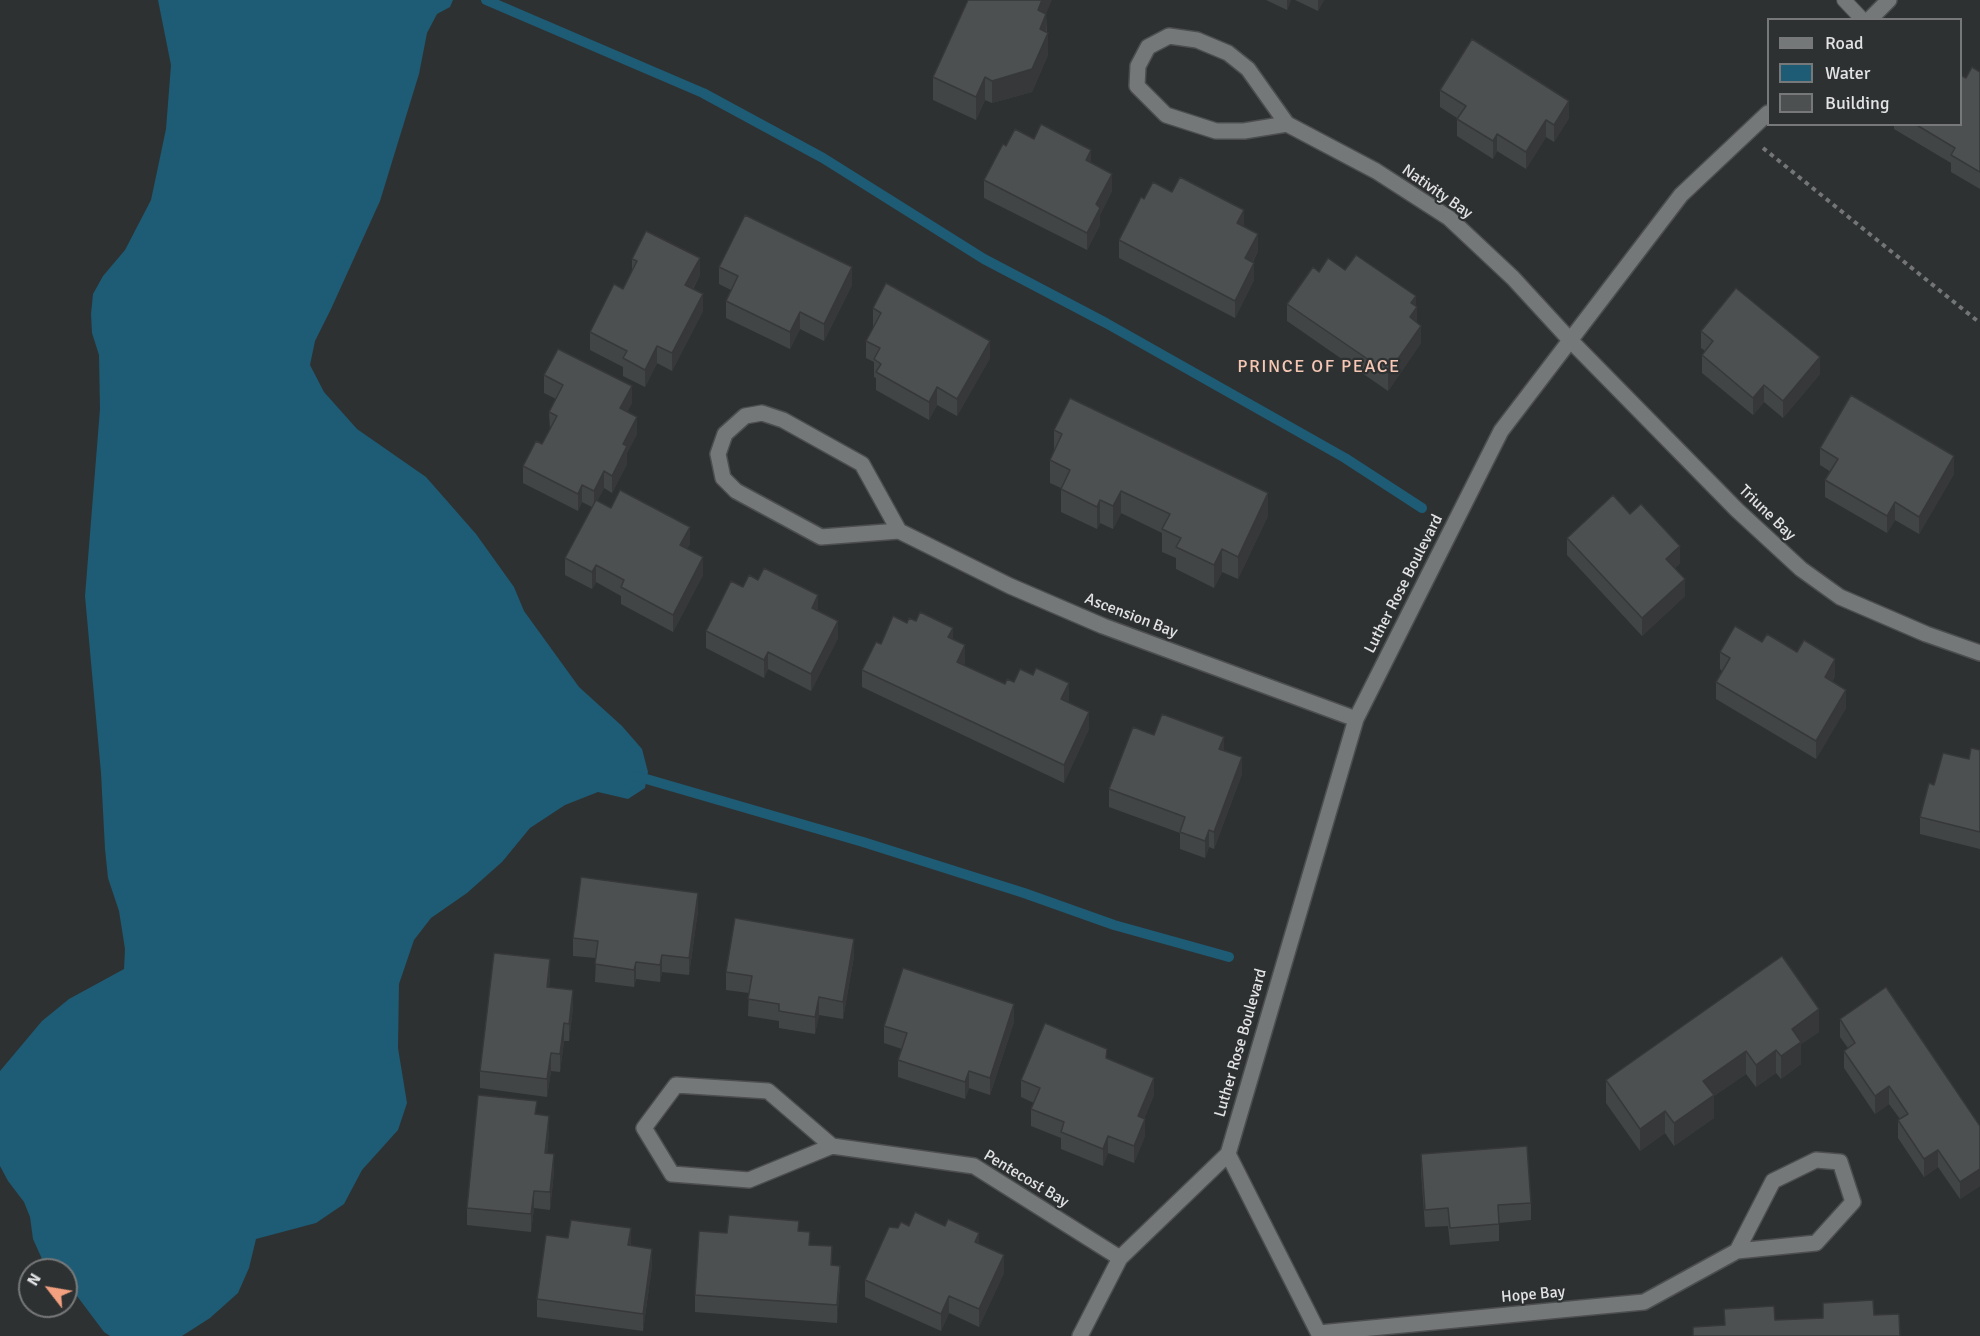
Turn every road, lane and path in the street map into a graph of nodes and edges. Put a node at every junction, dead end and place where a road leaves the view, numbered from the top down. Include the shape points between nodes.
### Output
1 (1844, 0) edge
2 (1889, 0) edge
3 (1861, 18) edge
4 (1871, 18) edge
5 (1767, 114) edge
6 (1287, 124) junction
7 (1747, 134) junction
8 (1980, 323) edge
9 (1570, 340) junction
10 (899, 531) junction
11 (1980, 653) edge
12 (1356, 719) junction
13 (832, 1146) junction
14 (1228, 1154) junction
15 (1737, 1251) junction
16 (1120, 1258) junction
17 (1320, 1335) edge
18 (1080, 1336) edge

1 - 3 lane
2 - 4 street
5 - 7 street, Luther Rose Boulevard
6 - 6 street, Nativity Bay via 1248,69 1228,53 1197,40 1169,36 1148,47 1138,66 1137,86 1166,115 1216,130 1244,131
6 - 9 street, Nativity Bay via 1376,171 1449,218 1513,278
7 - 8 path
7 - 9 street, Luther Rose Boulevard via 1681,195
9 - 11 street, Triune Bay via 1737,510 1801,569 1840,597
9 - 12 street, Luther Rose Boulevard via 1501,431
10 - 10 street via 862,464 783,420 762,413 745,416 725,434 718,454 721,470 736,491 821,537
10 - 12 street, Ascension Bay via 1103,626
12 - 14 street, Luther Rose Boulevard
13 - 13 street via 768,1091 676,1085 644,1128 672,1174 749,1180
13 - 16 street, Pentecost Bay via 974,1167
14 - 16 street, Luther Rose Boulevard
14 - 17 street
15 - 15 street, Hope Bay via 1816,1243 1853,1202 1840,1162 1816,1160 1773,1181
15 - 17 street, Hope Bay via 1644,1302
16 - 18 street, Luther Rose Boulevard

